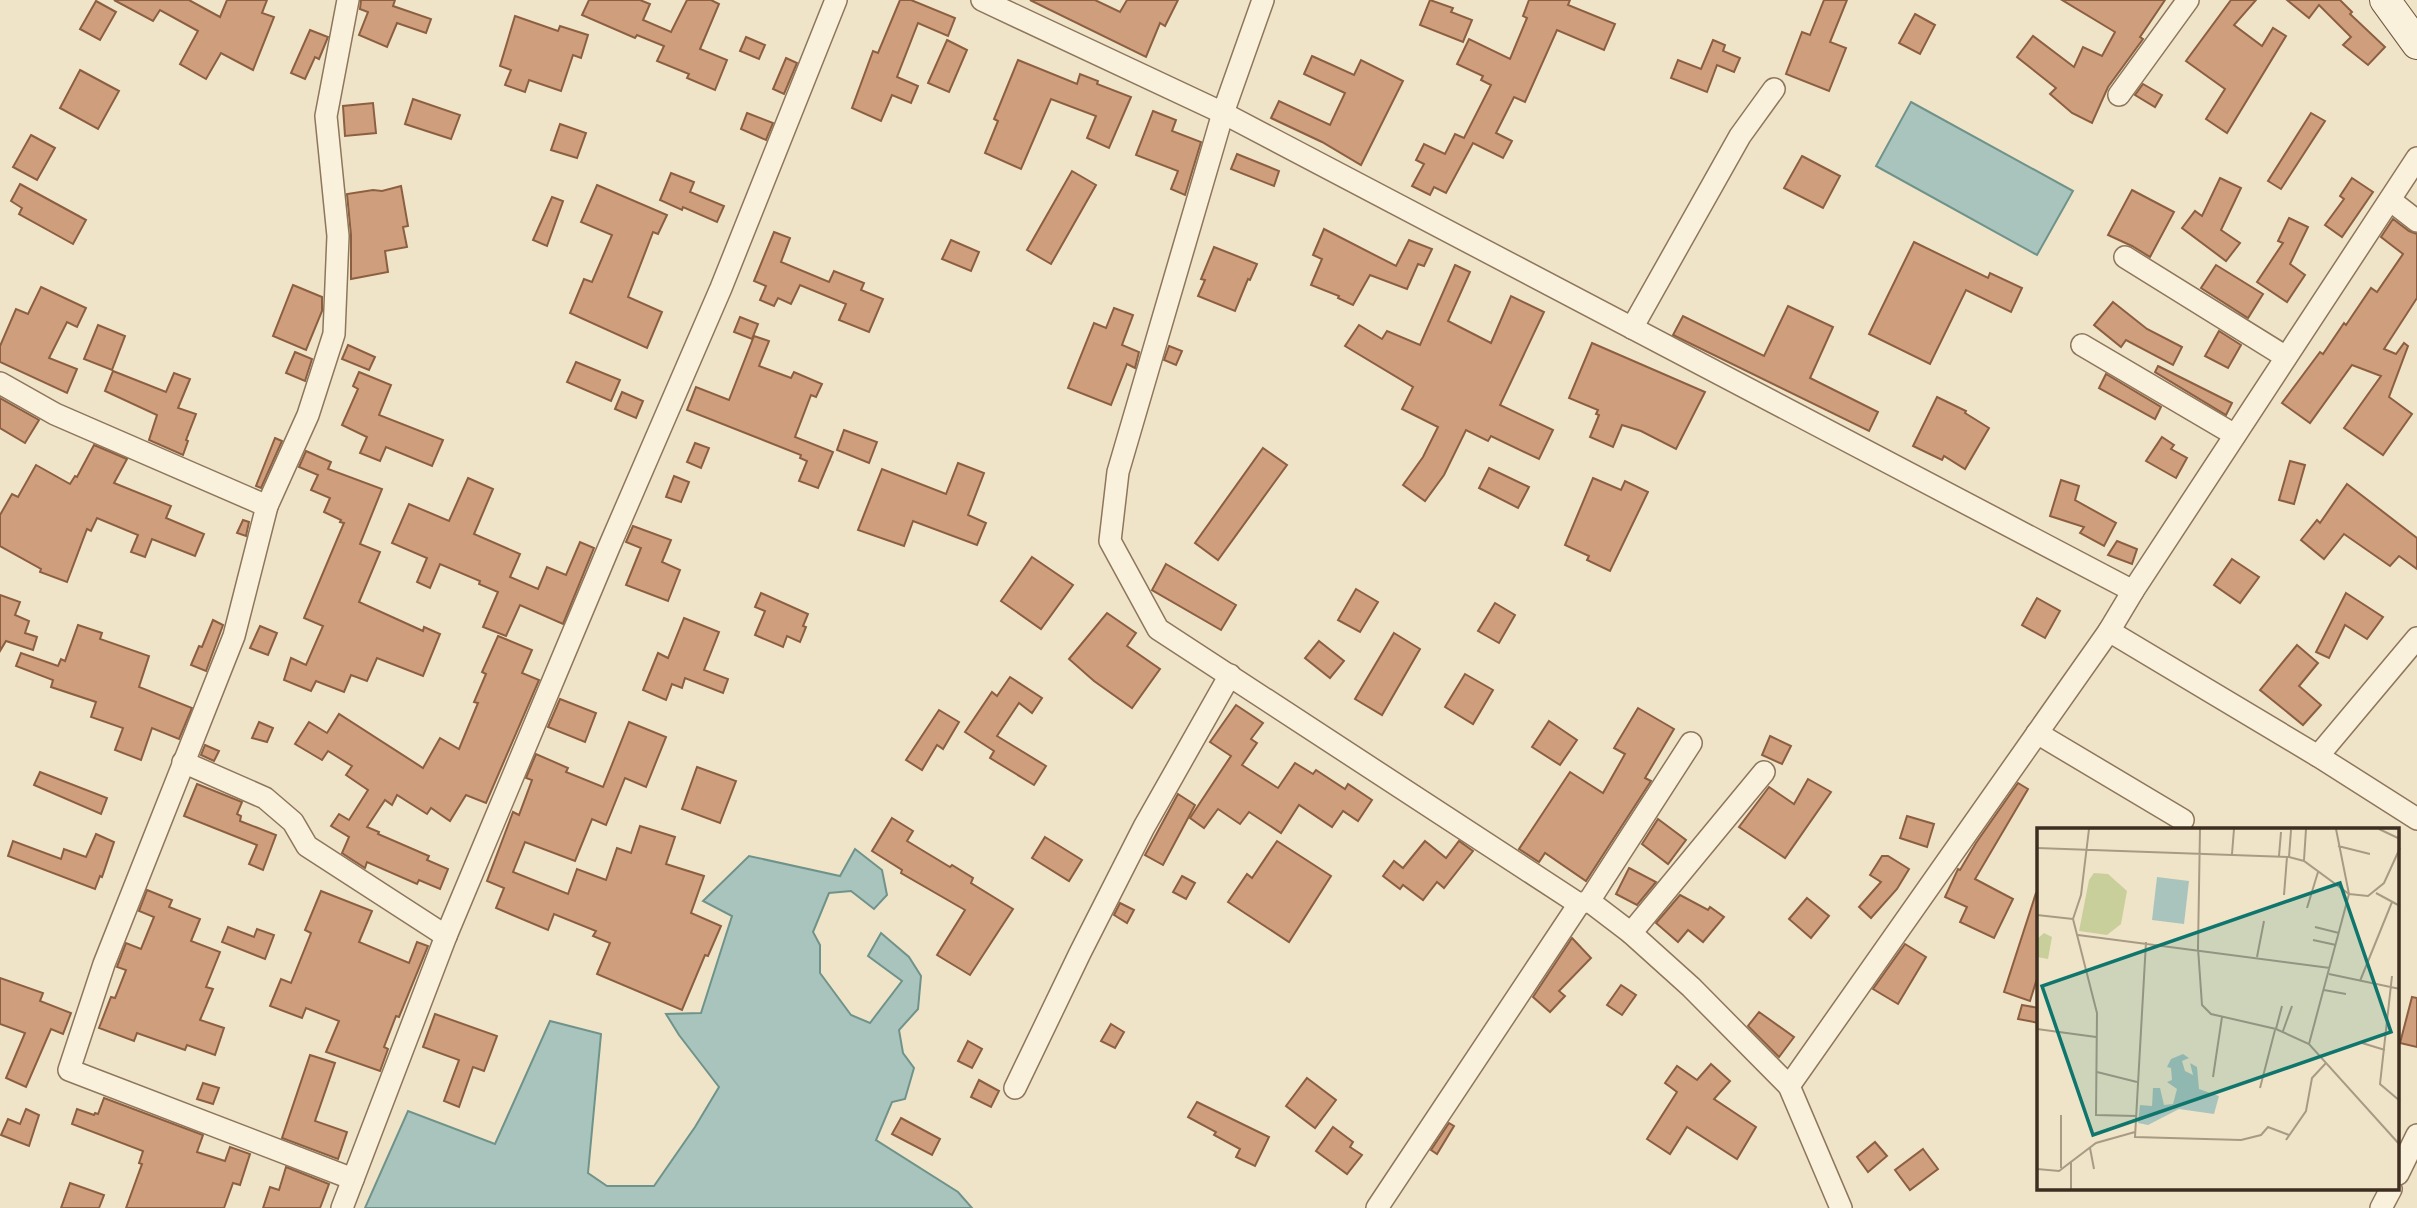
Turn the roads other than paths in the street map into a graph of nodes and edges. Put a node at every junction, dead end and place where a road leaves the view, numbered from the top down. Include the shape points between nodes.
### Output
1 (348, 0) edge
2 (836, 0) edge
3 (982, 0) edge
4 (1263, 0) edge
5 (2188, 0) edge
6 (2385, 0) edge
7 (2417, 44) edge
8 (1774, 89) dead end
9 (2119, 95) dead end
10 (1223, 113) junction
11 (2417, 158) edge
12 (2390, 200) junction
13 (2417, 220) edge
14 (2125, 257) dead end
15 (1632, 328) junction
16 (2082, 345) dead end
17 (2286, 357) junction
18 (0, 383) edge
19 (2235, 435) junction
20 (267, 506) junction
21 (2133, 591) junction
22 (2109, 631) junction
23 (2417, 638) edge
24 (1230, 675) junction
25 (2037, 733) junction
26 (1690, 743) dead end
27 (2318, 755) junction
28 (183, 762) junction
29 (1764, 772) dead end
30 (2417, 819) edge
31 (2183, 820) dead end
32 (1584, 903) junction
33 (1631, 933) junction
34 (446, 936) junction
35 (1789, 1086) junction
36 (1015, 1088) dead end
37 (2417, 1135) edge
38 (2400, 1170) edge
39 (354, 1179) junction
40 (2390, 1190) edge
41 (342, 1208) edge
42 (1377, 1208) edge
43 (1840, 1208) edge
44 (2381, 1208) edge

1 - 20 street via 326,116 338,236 334,334 308,415
2 - 34 street via 721,288
3 - 10 street
4 - 10 street
5 - 9 street
6 - 7 main road
8 - 15 street via 1740,136
10 - 15 street
10 - 24 street via 1118,472 1110,541 1158,629
11 - 12 street
12 - 13 street
12 - 17 street
14 - 17 street
15 - 21 street
16 - 19 street
17 - 19 street
18 - 20 street via 55,414
19 - 21 street
20 - 28 street via 234,636
21 - 22 street
22 - 25 street
22 - 27 street
23 - 27 street
24 - 32 street
24 - 36 street via 1144,827
25 - 31 street
25 - 35 street
26 - 32 street
27 - 30 street
28 - 34 street via 265,798 293,822 307,846
28 - 39 street via 104,964 69,1070
29 - 33 street
32 - 33 street
32 - 42 street
33 - 35 street
34 - 39 street
35 - 43 street
37 - 38 street
39 - 41 street
40 - 44 street

